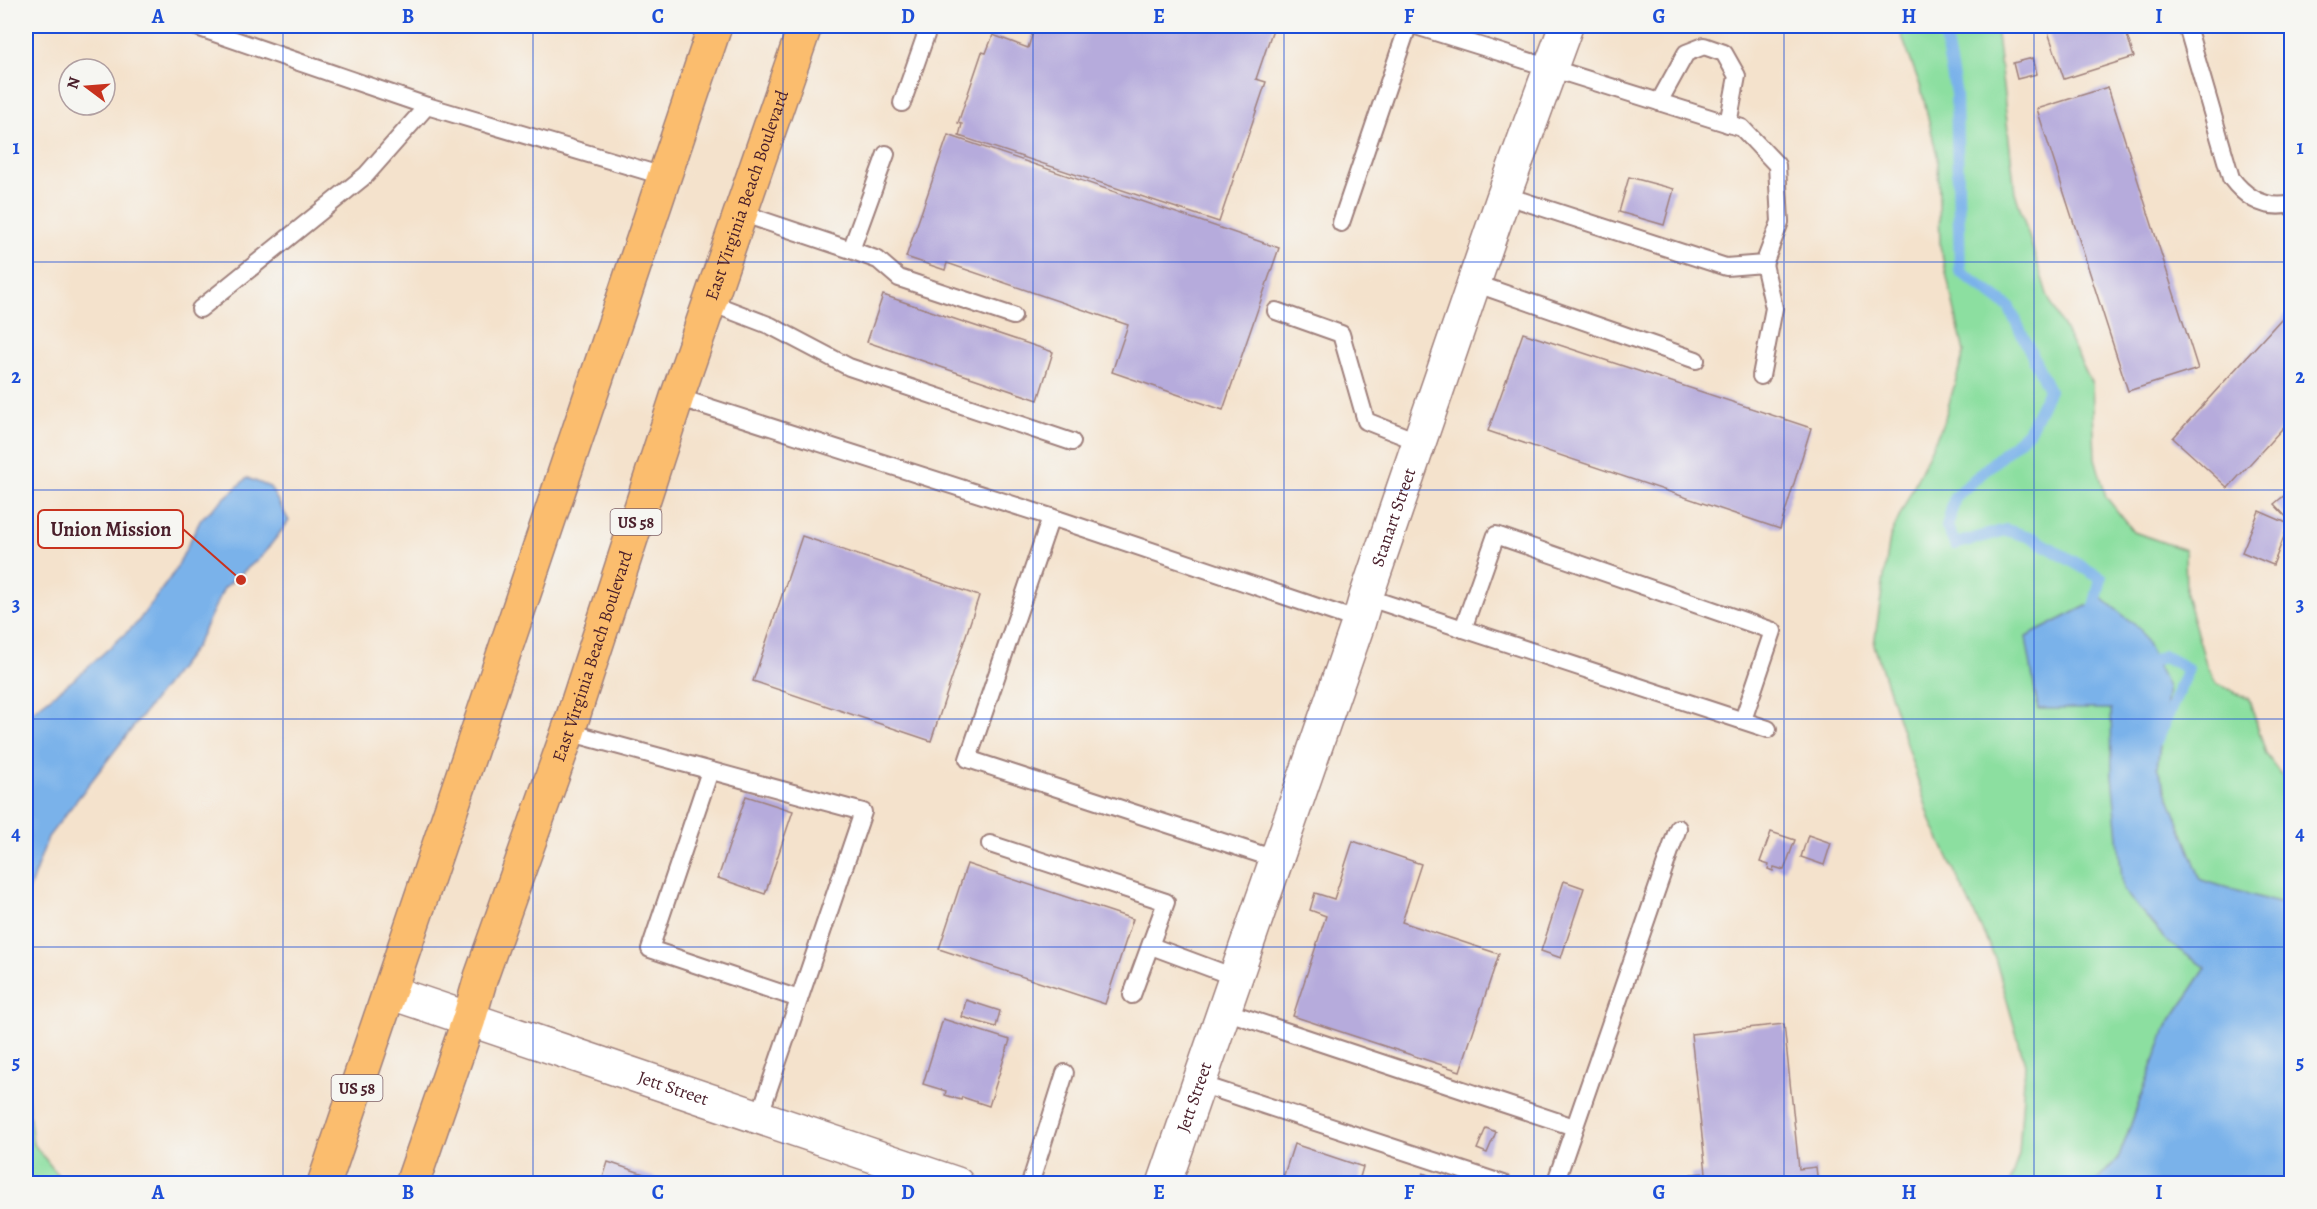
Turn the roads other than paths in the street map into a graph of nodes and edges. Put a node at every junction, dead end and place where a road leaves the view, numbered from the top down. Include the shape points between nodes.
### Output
1 (194, 26) edge
2 (715, 26) edge
3 (805, 26) edge
4 (929, 26) edge
5 (1408, 26) edge
6 (1416, 26) edge
7 (1566, 26) edge
8 (2187, 26) edge
9 (1551, 68) junction
10 (1659, 102) junction
11 (902, 103) dead end
12 (427, 106) junction
13 (1728, 124) junction
14 (886, 154) dead end
15 (663, 176) junction
16 (1504, 195) junction
17 (2292, 204) edge
18 (741, 213) junction
19 (1341, 223) dead end
20 (851, 249) junction
21 (1764, 264) junction
22 (1474, 283) junction
23 (711, 303) junction
24 (200, 309) dead end
25 (1276, 311) dead end
26 (1013, 316) dead end
27 (1696, 360) dead end
28 (1761, 376) dead end
29 (677, 397) junction
30 (1072, 442) dead end
31 (1419, 442) junction
32 (1051, 517) junction
33 (1362, 609) junction
34 (1463, 629) junction
35 (1743, 720) junction
36 (1768, 729) dead end
37 (568, 732) junction
38 (710, 771) junction
39 (1678, 828) dead end
40 (990, 844) dead end
41 (1278, 860) junction
42 (1151, 945) junction
43 (1237, 978) junction
44 (389, 992) junction
45 (1132, 995) dead end
46 (799, 999) junction
47 (1226, 1011) junction
48 (469, 1019) junction
49 (1065, 1073) dead end
50 (1200, 1084) junction
51 (759, 1117) junction
52 (1574, 1127) junction
53 (921, 1178) edge
54 (324, 1184) edge
55 (412, 1184) edge
56 (957, 1184) edge
57 (1030, 1184) edge
58 (1164, 1184) edge
59 (1504, 1184) edge
60 (1555, 1184) edge

1 - 12 lane
2 - 15 main road, US 58
3 - 18 main road, East Virginia Beach Boulevard / US 58
4 - 11 lane
5 - 19 lane
6 - 9 lane
7 - 9 street, Stanart Street
8 - 17 lane via 2231,178 2241,192 2260,203 2281,207
9 - 10 lane
9 - 16 street, Stanart Street
10 - 13 lane
10 - 13 lane via 1686,53 1704,46 1724,53 1737,76
12 - 15 lane
12 - 24 lane via 366,175
13 - 21 lane via 1742,128 1777,165 1780,222
14 - 20 lane
15 - 44 main road, US 58
16 - 21 lane via 1726,267
16 - 22 street, Stanart Street
18 - 20 lane
18 - 23 main road, East Virginia Beach Boulevard / US 58
20 - 26 lane via 878,261 899,278
21 - 28 lane via 1774,308
22 - 27 lane
22 - 31 street, Stanart Street
23 - 29 main road, East Virginia Beach Boulevard / US 58
23 - 30 lane via 771,327 849,367
25 - 31 lane via 1341,334 1366,421
29 - 32 lane
29 - 37 main road, East Virginia Beach Boulevard / US 58
31 - 33 street, Stanart Street
32 - 33 lane
32 - 41 lane via 968,759
33 - 34 lane
33 - 41 street, Stanart Street
34 - 35 lane
34 - 35 lane via 1496,535 1773,631
35 - 36 lane
37 - 38 lane
37 - 48 main road, East Virginia Beach Boulevard / US 58
38 - 46 lane via 650,949
38 - 46 lane via 863,812
39 - 52 lane
40 - 42 lane via 1166,902
41 - 43 street, Stanart Street
42 - 43 lane
42 - 45 lane
43 - 47 street, Stanart Street
44 - 48 street, Jett Street
44 - 54 main road, US 58
46 - 51 lane
47 - 50 street, Jett Street
47 - 52 lane
48 - 51 street, Jett Street
48 - 55 main road, East Virginia Beach Boulevard / US 58
49 - 57 lane
50 - 58 street, Jett Street
50 - 59 lane
51 - 53 street, Jett Street
52 - 60 lane
53 - 56 street, Jett Street

